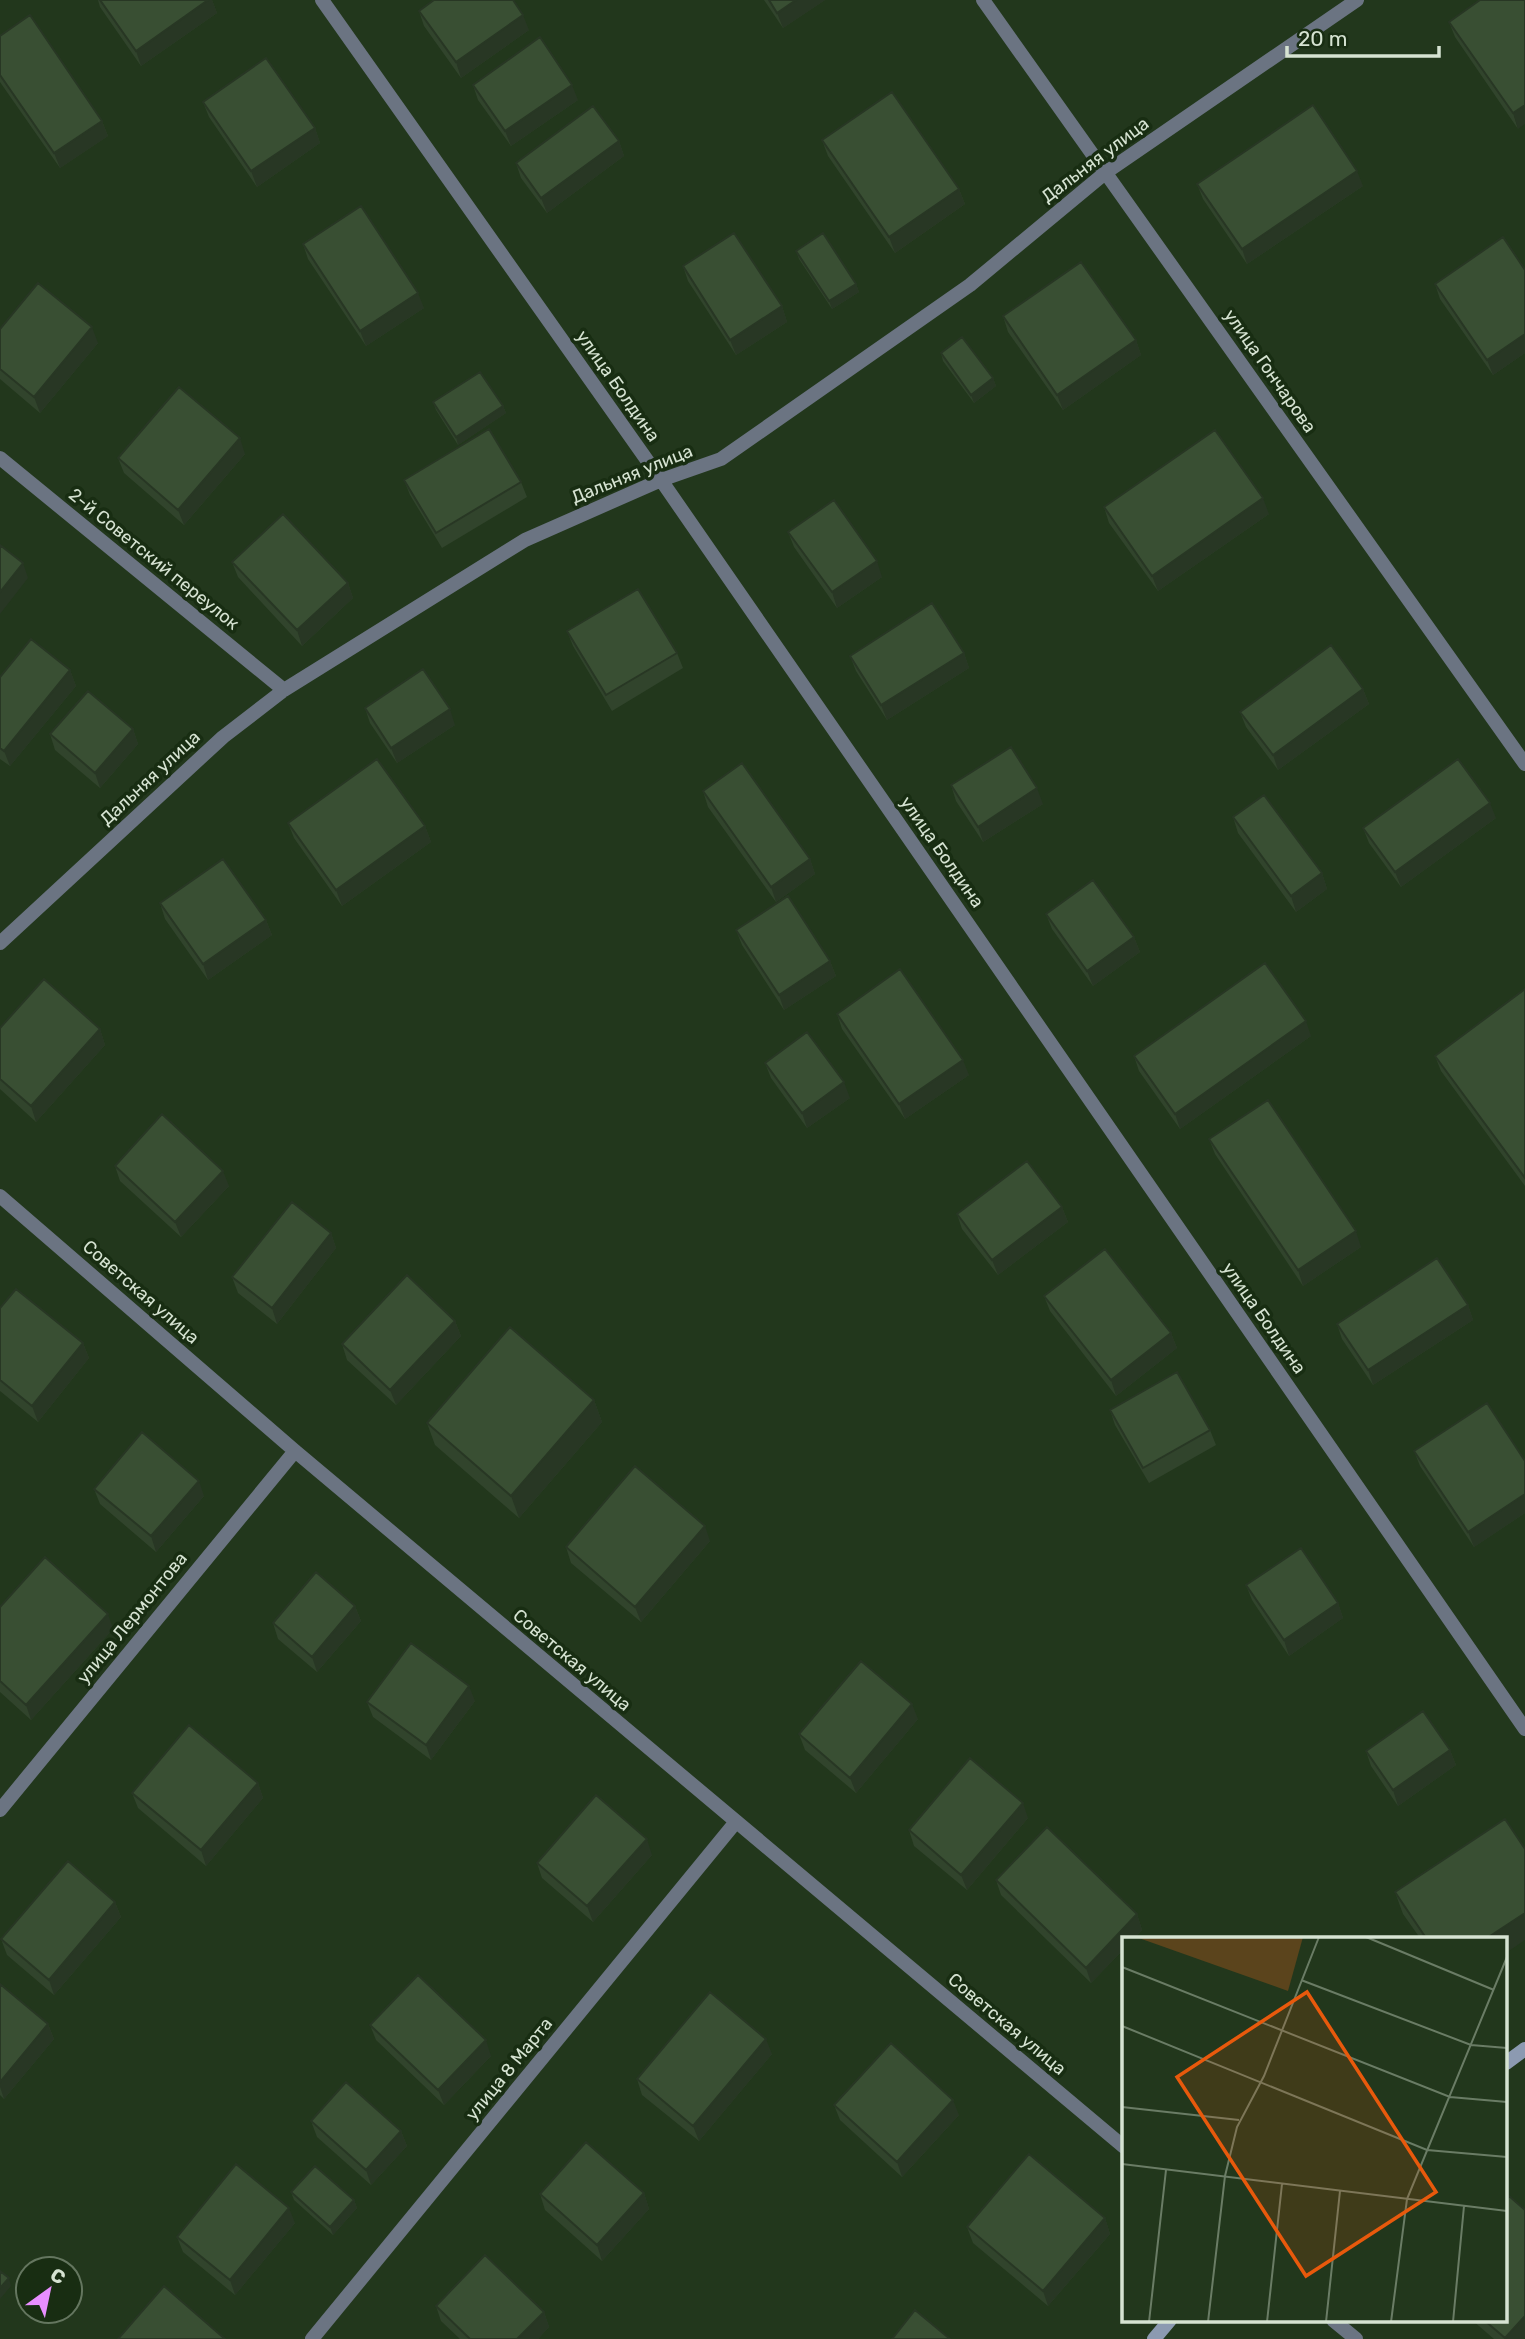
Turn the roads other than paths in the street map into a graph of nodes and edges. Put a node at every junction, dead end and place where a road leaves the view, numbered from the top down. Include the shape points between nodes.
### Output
1 (322, 0) edge
2 (983, 0) edge
3 (1357, 0) edge
4 (1105, 173) junction
5 (0, 458) edge
6 (661, 480) junction
7 (284, 690) junction
8 (1525, 764) edge
9 (0, 943) edge
10 (0, 1196) edge
11 (295, 1451) junction
12 (1525, 1729) edge
13 (0, 1810) edge
14 (735, 1823) junction
15 (1525, 2049) edge
16 (1508, 2062) edge
17 (1122, 2145) edge
18 (1168, 2322) edge
19 (1335, 2322) edge
20 (312, 2339) edge
21 (1154, 2339) edge
22 (1356, 2339) edge

1 - 6 street, улица Болдина
2 - 4 street, улица Гончарова
3 - 4 street, Дальняя улица
4 - 6 street, Дальняя улица via 970,285 722,459
4 - 8 street, улица Гончарова
5 - 7 street, 2-й Советский переулок
6 - 7 street, Дальняя улица via 525,540
6 - 12 street, улица Болдина
7 - 9 street, Дальняя улица via 223,737
10 - 11 street, Советская улица
11 - 13 street, улица Лермонтова
11 - 14 street, Советская улица
14 - 17 street, Советская улица
14 - 20 street, улица 8 Марта
15 - 16 main road
18 - 21 main road
19 - 22 street

